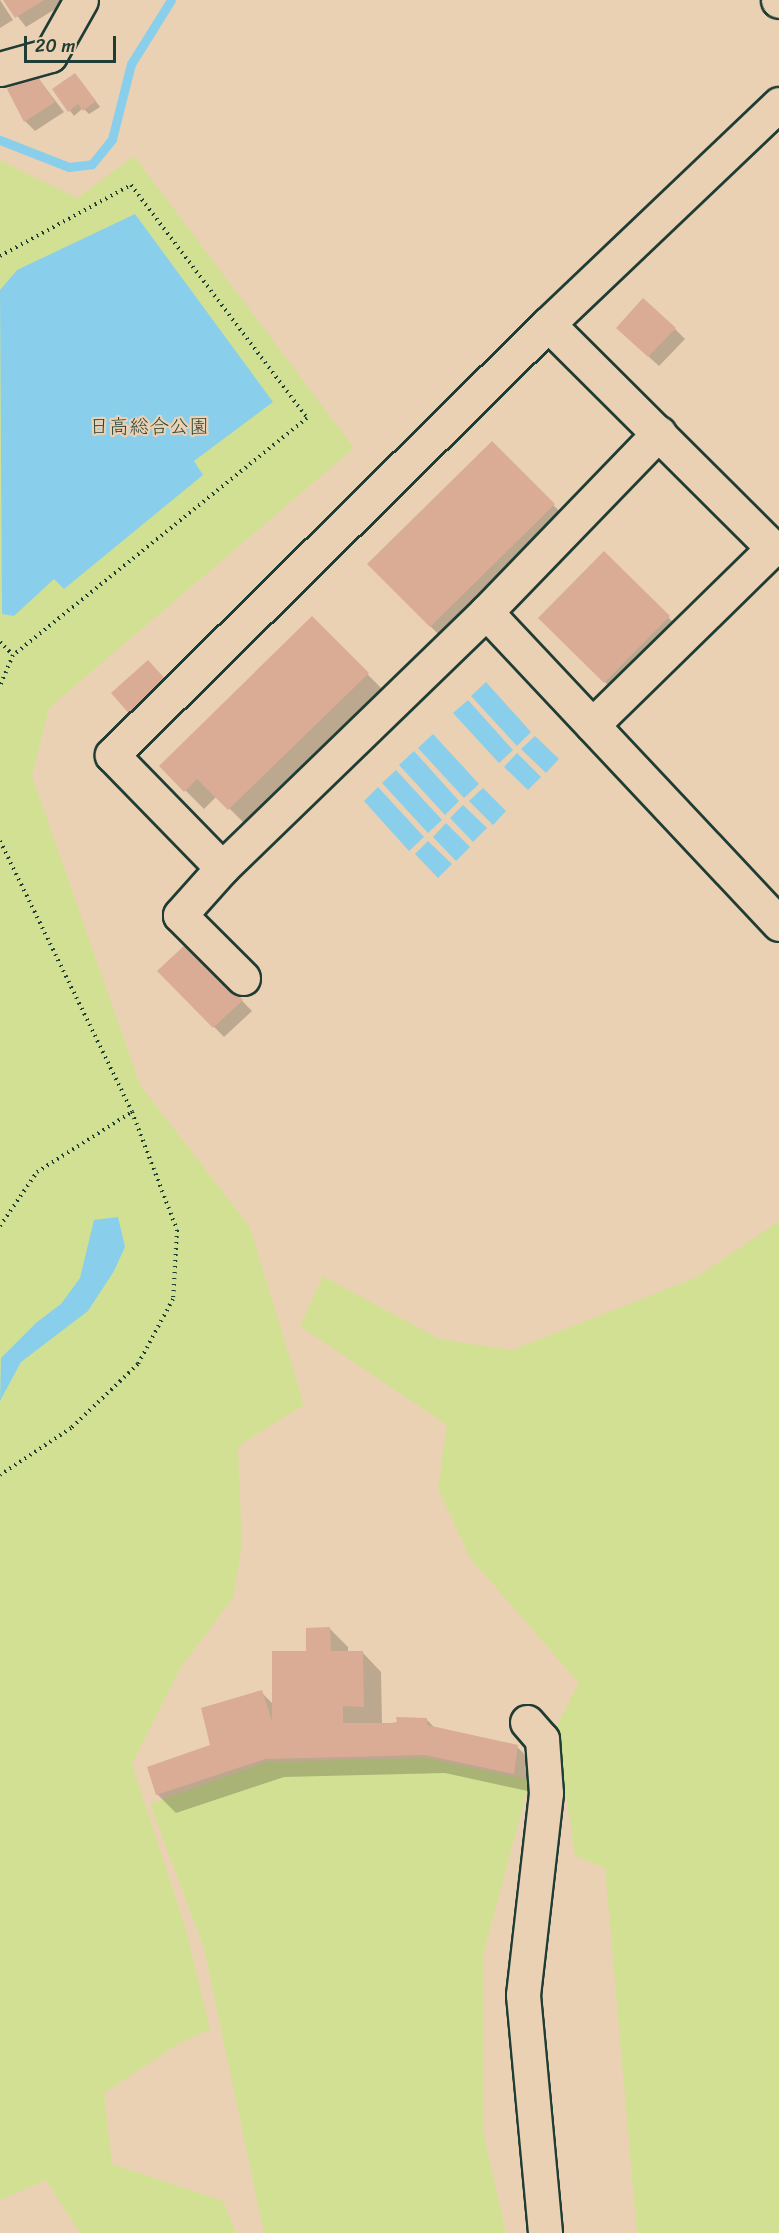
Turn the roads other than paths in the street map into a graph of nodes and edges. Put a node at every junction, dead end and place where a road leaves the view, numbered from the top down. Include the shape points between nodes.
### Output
1 (81, 0) edge
2 (0, 69) edge
3 (779, 104) edge
4 (548, 324) junction
5 (659, 433) junction
6 (486, 612) junction
7 (592, 725) junction
8 (222, 868) junction
9 (779, 924) edge
10 (243, 978) dead end
11 (527, 1722) dead end
12 (545, 2233) edge

1 - 2 street via 50,55
3 - 4 street
4 - 5 street
4 - 8 street via 112,755
5 - 6 street
5 - 7 street via 773,548
6 - 7 street
6 - 8 street
7 - 9 street
8 - 10 street via 180,915
11 - 12 street via 542,1739 546,1793 524,1995

